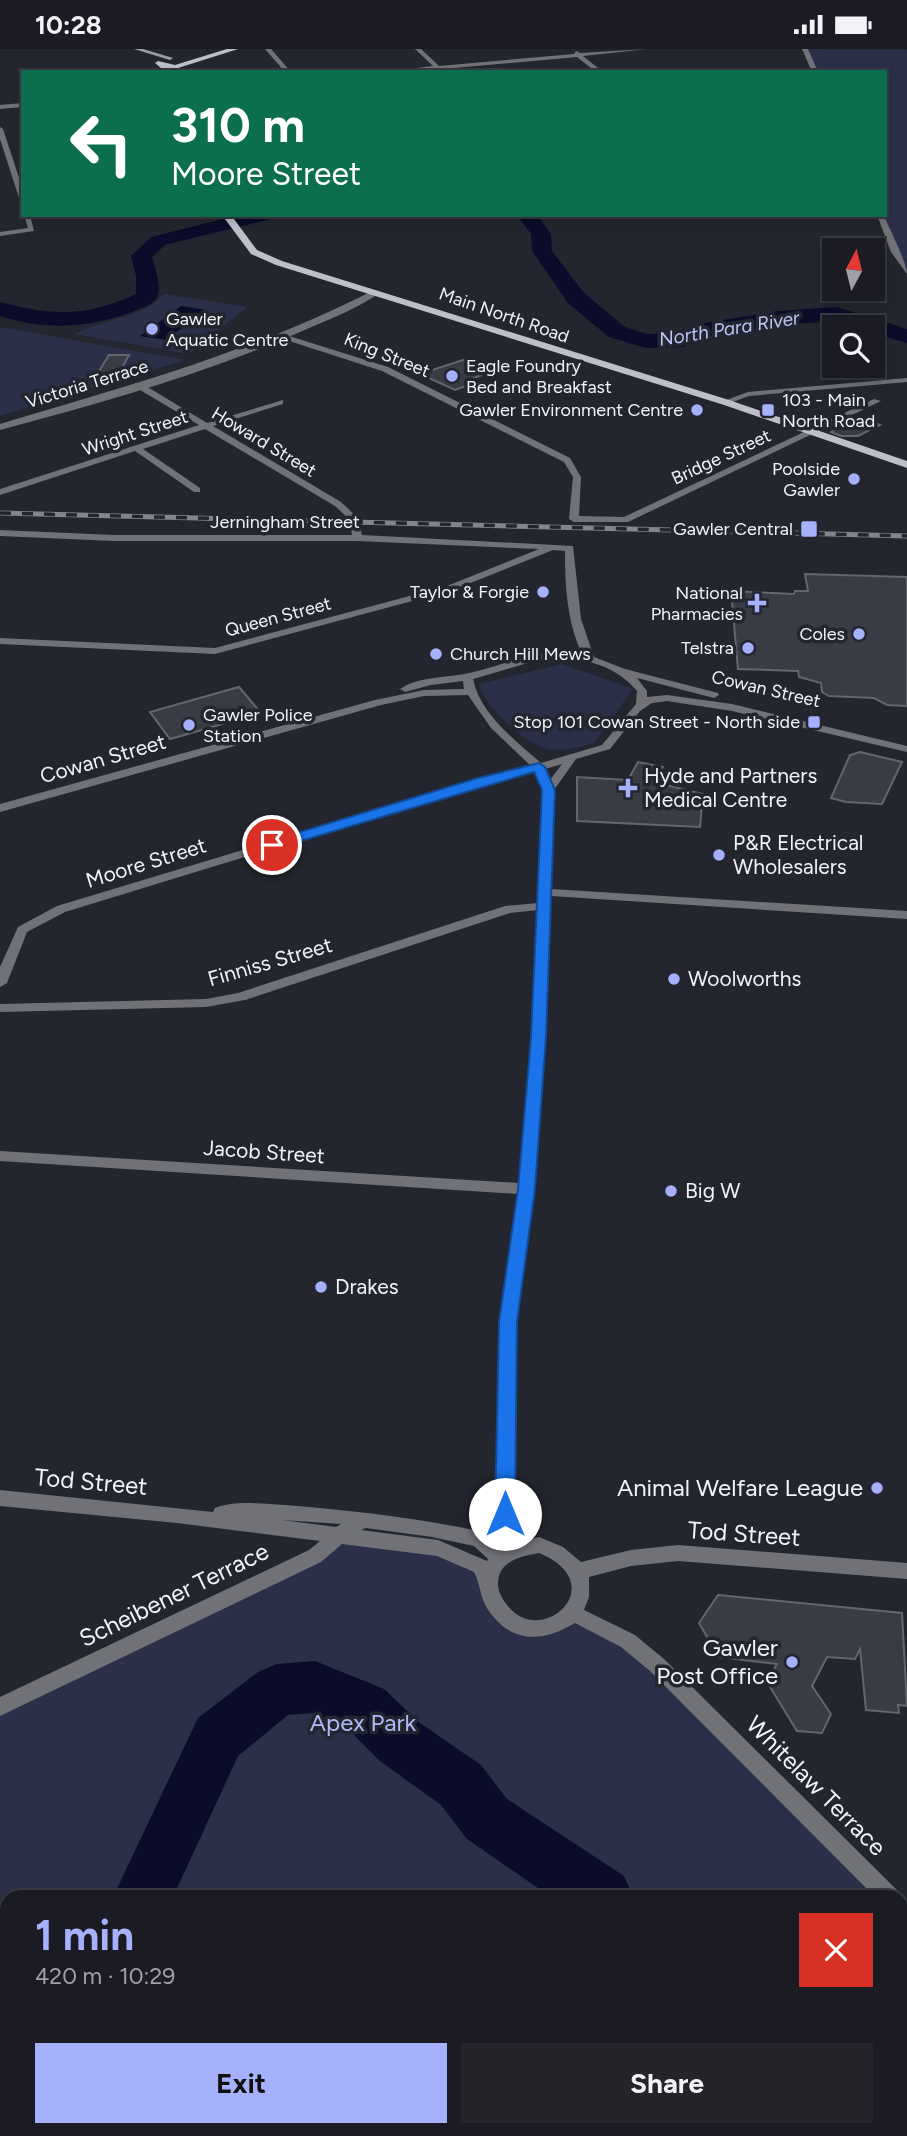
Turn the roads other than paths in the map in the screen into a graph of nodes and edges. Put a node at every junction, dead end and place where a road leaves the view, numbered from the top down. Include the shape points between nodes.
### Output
1 (137, 49) edge
2 (235, 49) edge
3 (268, 49) edge
4 (418, 49) edge
5 (570, 49) edge
6 (645, 49) edge
7 (805, 49) edge
8 (128, 50) edge
9 (222, 50) edge
10 (578, 55) junction
11 (170, 58) junction
12 (179, 58) junction
13 (189, 64) junction
14 (166, 68) edge
15 (440, 69) edge
16 (286, 70) edge
17 (422, 70) edge
18 (597, 70) edge
19 (814, 70) edge
20 (21, 105) edge
21 (0, 107) edge
22 (0, 129) edge
23 (21, 195) edge
24 (28, 217) edge
25 (227, 217) edge
26 (881, 217) edge
27 (0, 234) edge
28 (907, 272) edge
29 (377, 292) junction
30 (286, 337) junction
31 (907, 380) edge
32 (138, 385) junction
33 (877, 401) dead end
34 (280, 402) dead end
35 (725, 402) junction
36 (208, 426) junction
37 (0, 427) edge
38 (811, 431) junction
39 (137, 449) junction
40 (907, 465) edge
41 (197, 490) dead end
42 (0, 492) edge
43 (573, 519) joint
44 (0, 533) edge
45 (357, 537) junction
46 (553, 547) junction
47 (0, 641) edge
48 (590, 659) junction
49 (618, 670) junction
50 (467, 677) junction
51 (468, 692) junction
52 (379, 702) junction
53 (641, 704) junction
54 (907, 739) edge
55 (513, 744) junction
56 (907, 748) edge
57 (571, 759) junction
58 (539, 767) junction
59 (482, 781) junction
60 (548, 790) junction
61 (0, 808) edge
62 (544, 899) junction
63 (907, 915) edge
64 (0, 983) edge
65 (0, 1008) edge
66 (0, 1156) edge
67 (526, 1189) junction
68 (0, 1498) edge
69 (177, 1515) junction
70 (363, 1520) junction
71 (340, 1534) junction
72 (502, 1556) junction
73 (578, 1571) junction
74 (907, 1571) edge
75 (488, 1581) junction
76 (573, 1613) junction
77 (0, 1707) edge
78 (883, 1890) edge

1 - 11 main road
2 - 13 main road
3 - 16 street
4 - 15 street
5 - 10 street
6 - 10 street
7 - 19 street
8 - 14 main road
9 - 12 main road
10 - 15 street
10 - 18 street
11 - 12 main road
11 - 14 main road
12 - 13 main road
13 - 14 main road
15 - 17 street
20 - 21 street
22 - 23 street
24 - 27 street via 32,230
25 - 29 main road, Main North Road via 254,252
26 - 28 street
29 - 30 street, Victoria Terrace
29 - 35 main road, Main North Road
30 - 32 street, Victoria Terrace
30 - 43 street, King Street via 385,369 567,460 577,477
31 - 35 street via 748,394
32 - 36 street, Howard Street
32 - 37 street, Victoria Terrace
33 - 38 street, Bridge Street
34 - 36 street, Wright Street
35 - 38 main road, Main North Road
36 - 39 street, Wright Street
36 - 45 street, Howard Street via 345,509 357,521
38 - 40 main road, Main North Road
38 - 43 street, Bridge Street via 625,520
39 - 41 street
39 - 42 street, Wright Street
44 - 45 street, Jerningham Street via 125,538
45 - 46 street, Jerningham Street
46 - 47 street, Queen Street via 450,588 215,651
46 - 48 street, Jerningham Street via 570,548 570,581 582,643
48 - 49 street, Cowan Street
48 - 50 street, Cowan Street via 545,655
49 - 53 street via 639,686
49 - 54 street, Cowan Street
50 - 51 street
50 - 52 street, Cowan Street via 408,688
51 - 52 street, Cowan Street via 424,693
51 - 55 street
52 - 61 street, Cowan Street
53 - 56 street, Cowan Street via 670,697 709,703
53 - 57 street, Moore Street via 614,741
55 - 58 street
55 - 59 street, Moore Street via 520,761
57 - 58 street, Moore Street
57 - 60 street
58 - 59 street, Moore Street
58 - 60 street
59 - 64 street, Moore Street via 61,909 22,930
60 - 62 street
62 - 63 street, Finniss Street
62 - 65 street, Finniss Street via 240,997 206,1003
62 - 67 street via 539,1037
66 - 67 street, Jacob Street
67 - 72 street via 508,1322
68 - 69 street, Tod Street
69 - 70 street, Tod Street via 255,1511
69 - 71 street, Tod Street
70 - 71 street, Scheibener Terrace
70 - 72 street, Tod Street via 479,1539
71 - 75 street, Tod Street via 438,1548 480,1566
71 - 77 street, Scheibener Terrace via 315,1556
72 - 73 street via 520,1546 539,1545 556,1550
72 - 75 street
73 - 74 street, Tod Street via 678,1553
73 - 76 street via 581,1591
75 - 76 street via 493,1604 513,1623 531,1629 550,1626
76 - 78 street, Whitelaw Terrace via 628,1641 657,1665

